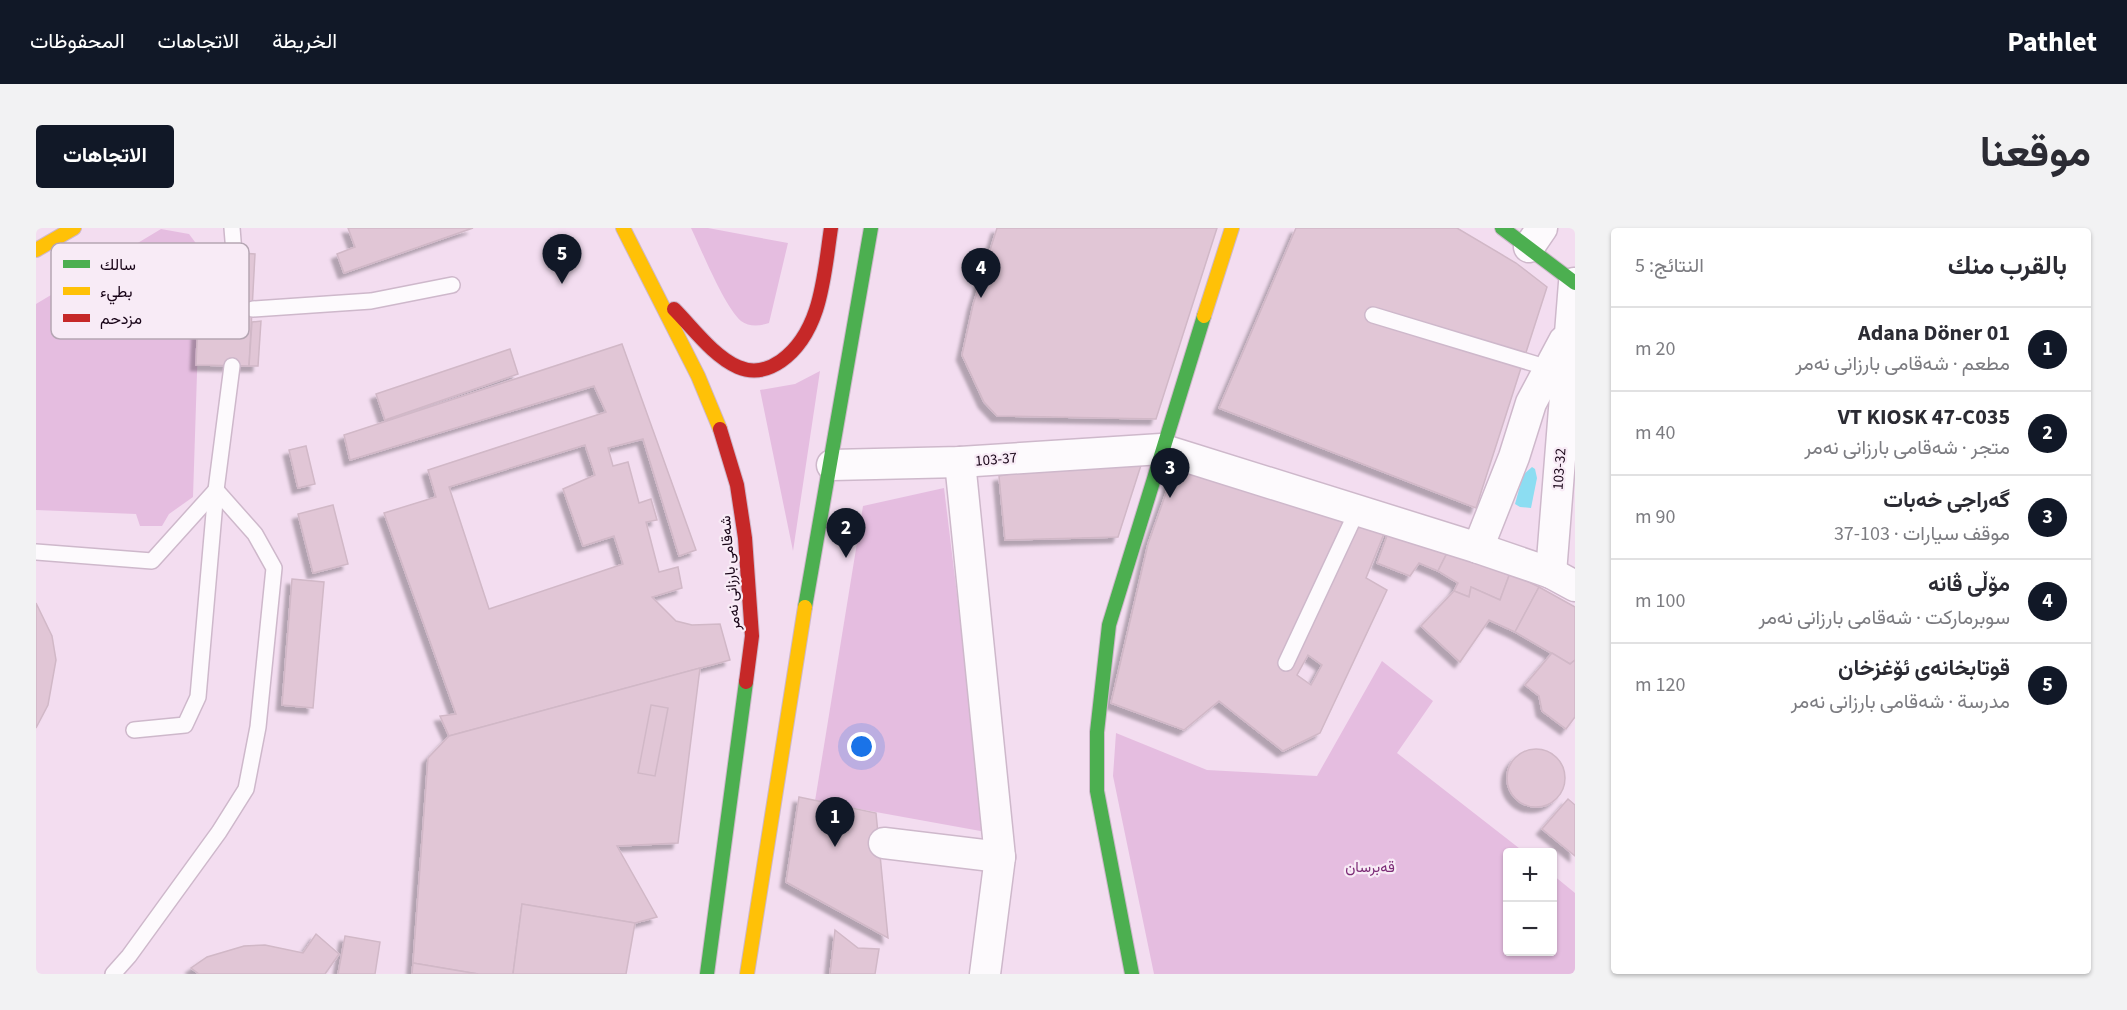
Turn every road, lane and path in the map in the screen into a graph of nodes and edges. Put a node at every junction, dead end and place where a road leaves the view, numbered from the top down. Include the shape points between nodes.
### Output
1 (74, 228) edge
2 (232, 228) edge
3 (623, 228) edge
4 (831, 228) edge
5 (871, 228) edge
6 (1232, 228) edge
7 (1502, 228) edge
8 (1536, 238) edge
9 (233, 243) edge
10 (36, 250) edge
11 (1575, 283) edge
12 (452, 285) dead end
13 (655, 291) junction
14 (253, 309) dead end
15 (1373, 315) dead end
16 (231, 366) dead end
17 (1558, 371) junction
18 (1161, 449) junction
19 (960, 462) junction
20 (832, 465) junction
21 (216, 490) junction
22 (1357, 511) junction
23 (1478, 548) junction
24 (36, 552) edge
25 (1563, 579) edge
26 (1286, 663) dead end
27 (134, 730) dead end
28 (884, 843) dead end
29 (1000, 857) junction
30 (113, 974) edge
31 (707, 974) edge
32 (747, 974) edge
33 (985, 974) edge
34 (1132, 974) edge

1 - 10 main road
2 - 9 lane
3 - 13 main road, شەقامی بارزانی نەمر
4 - 13 main road via 813,319 792,353 770,368 751,371 735,365
5 - 20 main road
6 - 18 main road
7 - 8 main road
8 - 11 main road
11 - 17 street, 103-32 via 1570,330
12 - 14 lane via 371,301
13 - 31 main road, شەقامی بارزانی نەمر via 698,376 723,437 737,485 751,595 752,636
15 - 17 lane
16 - 21 lane
17 - 23 street, 103-32 via 1531,403
17 - 25 street, 103-32
18 - 19 street, 103-37
18 - 22 street
18 - 34 main road via 1109,625 1097,732 1097,791
19 - 20 street, 103-37
19 - 29 street
20 - 32 main road via 795,657
21 - 24 lane via 152,561
21 - 27 lane via 198,697 185,725
21 - 30 lane via 255,534 274,568 258,727 246,789 219,832
22 - 23 street
22 - 26 lane
23 - 25 street
28 - 29 street
29 - 33 street

